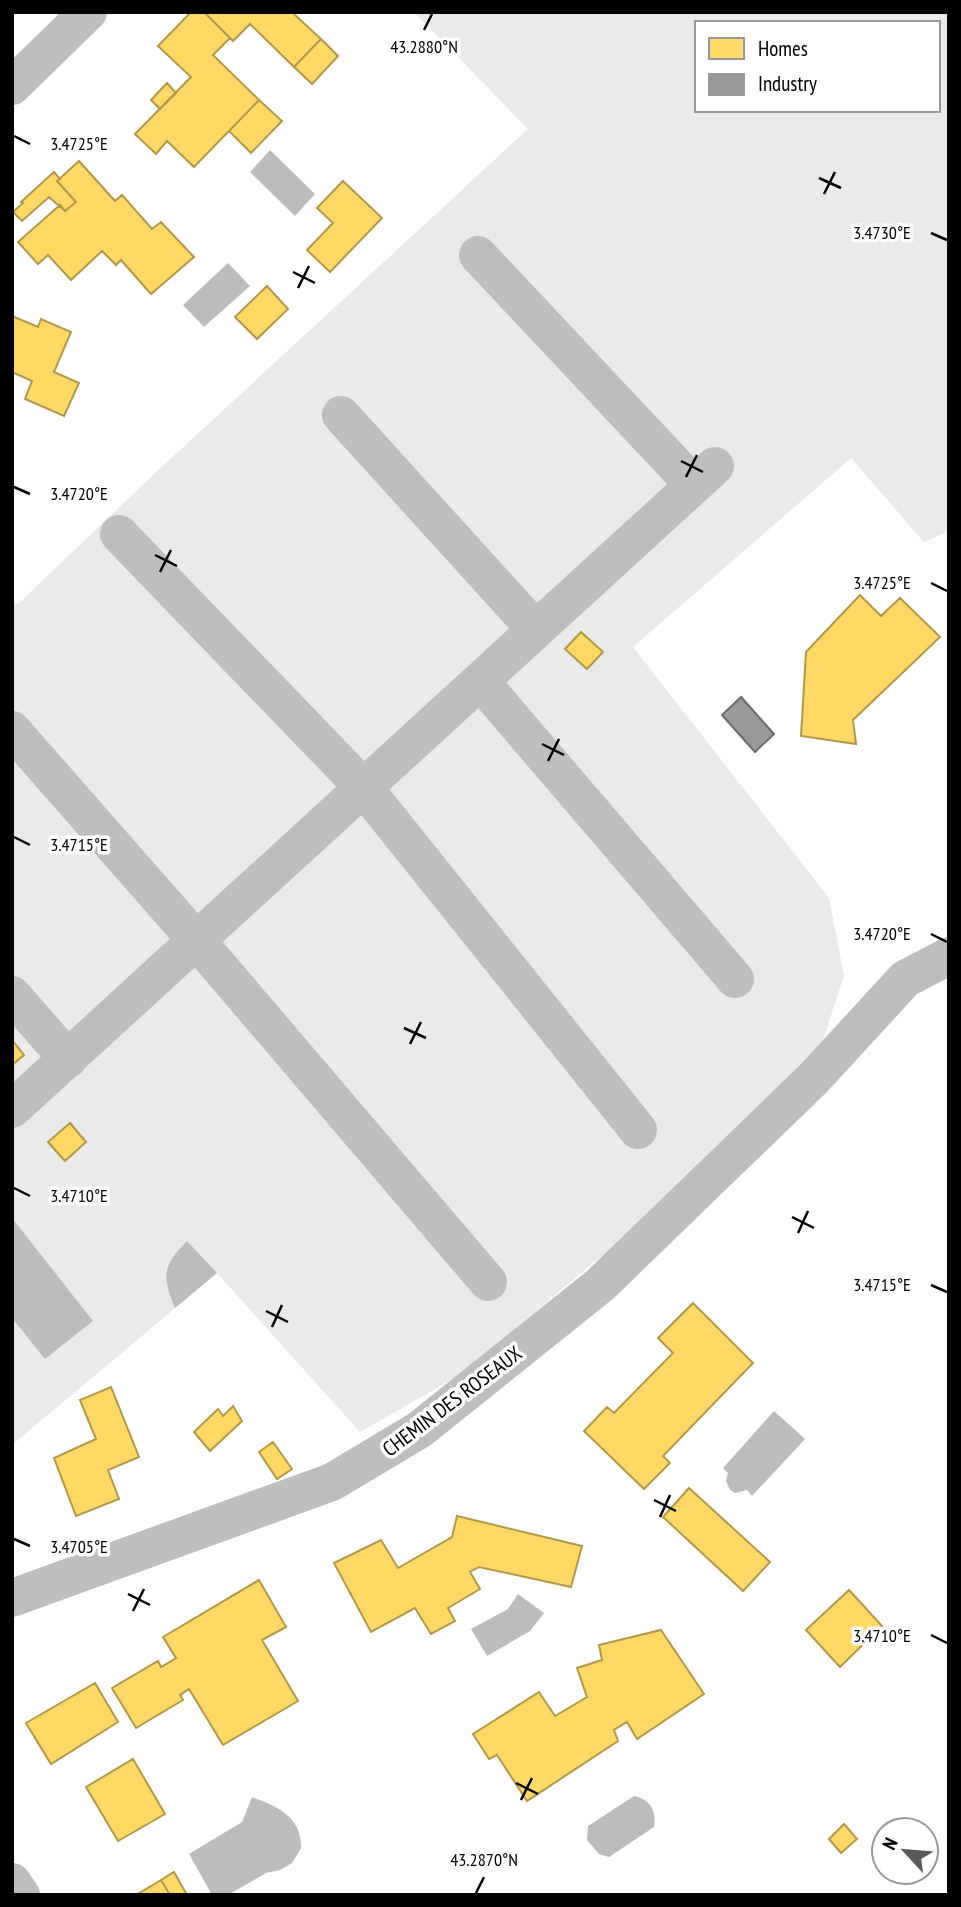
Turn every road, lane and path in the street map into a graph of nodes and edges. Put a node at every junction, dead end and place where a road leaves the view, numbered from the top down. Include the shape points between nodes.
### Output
1 (88, 12) edge
2 (12, 86) edge
3 (478, 255) dead end
4 (341, 415) dead end
5 (119, 534) dead end
6 (536, 630) junction
7 (480, 681) junction
8 (12, 730) edge
9 (364, 788) junction
10 (197, 941) junction
11 (949, 956) edge
12 (735, 979) dead end
13 (12, 995) edge
14 (68, 1059) junction
15 (12, 1110) edge
16 (638, 1130) dead end
17 (488, 1282) dead end
18 (12, 1598) edge
19 (12, 1882) edge
20 (21, 1895) edge

1 - 2 street
3 - 6 street via 704,476
4 - 6 street
5 - 9 street
6 - 7 street
7 - 9 street
7 - 12 street
8 - 10 street
9 - 10 street
9 - 16 street
10 - 14 street
10 - 17 street
11 - 18 street, CHEMIN DES ROSEAUX via 905,979 814,1078 600,1285 419,1430 332,1482
13 - 14 street
14 - 15 street
19 - 20 street

